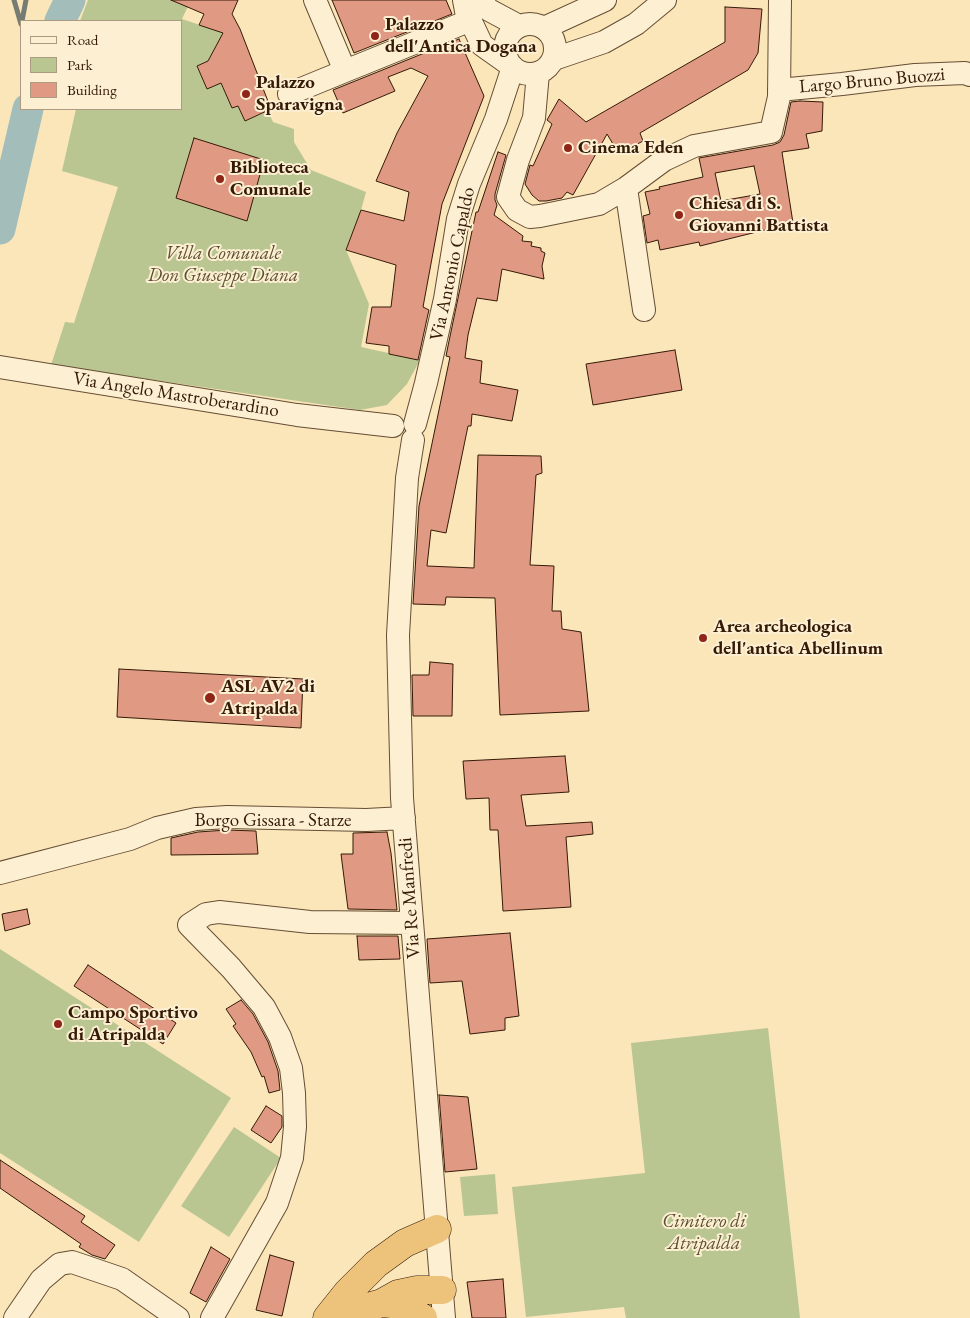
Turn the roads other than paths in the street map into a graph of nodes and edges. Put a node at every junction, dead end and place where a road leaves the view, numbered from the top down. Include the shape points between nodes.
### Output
1 (315, 0) edge
2 (480, 0) edge
3 (606, 0) edge
4 (665, 0) edge
5 (780, 0) edge
6 (468, 10) edge
7 (519, 26) junction
8 (544, 28) junction
9 (482, 45) junction
10 (533, 68) junction
11 (345, 71) junction
12 (968, 72) edge
13 (779, 90) junction
14 (504, 92) junction
15 (289, 94) dead end
16 (496, 119) junction
17 (626, 188) junction
18 (644, 310) dead end
19 (0, 367) edge
20 (402, 431) junction
21 (404, 818) junction
22 (0, 873) edge
23 (412, 922) junction
24 (437, 1229) junction
25 (442, 1290) junction
26 (382, 1303) junction
27 (15, 1318) edge
28 (178, 1318) edge
29 (212, 1318) edge
30 (327, 1318) edge
31 (331, 1318) edge
32 (423, 1318) edge
33 (444, 1318) edge

1 - 11 street
2 - 7 street via 488,10
3 - 8 street
4 - 10 street via 636,24 604,42
5 - 13 street
6 - 9 street
6 - 11 street
7 - 8 street via 536,24
7 - 10 street via 508,37 506,53
8 - 10 street via 553,38 556,52
9 - 10 street
9 - 14 street
10 - 14 street
10 - 16 street
10 - 17 street via 534,118 508,197 517,210 530,217 540,216 599,204
11 - 15 street
12 - 13 street, Largo Bruno Buozzi
13 - 17 street via 771,132 694,146 664,160
14 - 16 street
16 - 20 street, Via Antonio Capaldo via 458,219 445,299 426,383
17 - 18 street
19 - 20 street, Via Angelo Mastroberardino
20 - 21 street, Via Re Manfredi via 407,478 398,634
21 - 22 street, Borgo Gissara - Starze via 196,819
21 - 23 street, Via Re Manfredi
23 - 24 street, Via Re Manfredi
23 - 29 street via 310,922 219,912 206,914 188,925 232,968 264,1007 291,1068 294,1093 292,1158 277,1203
24 - 25 street, Via Re Manfredi
24 - 30 highway via 405,1243 376,1264
25 - 26 highway via 398,1294
25 - 33 street, Via Re Manfredi
26 - 31 highway
26 - 32 highway via 401,1305
27 - 28 street via 41,1280 60,1264 72,1262 122,1279

